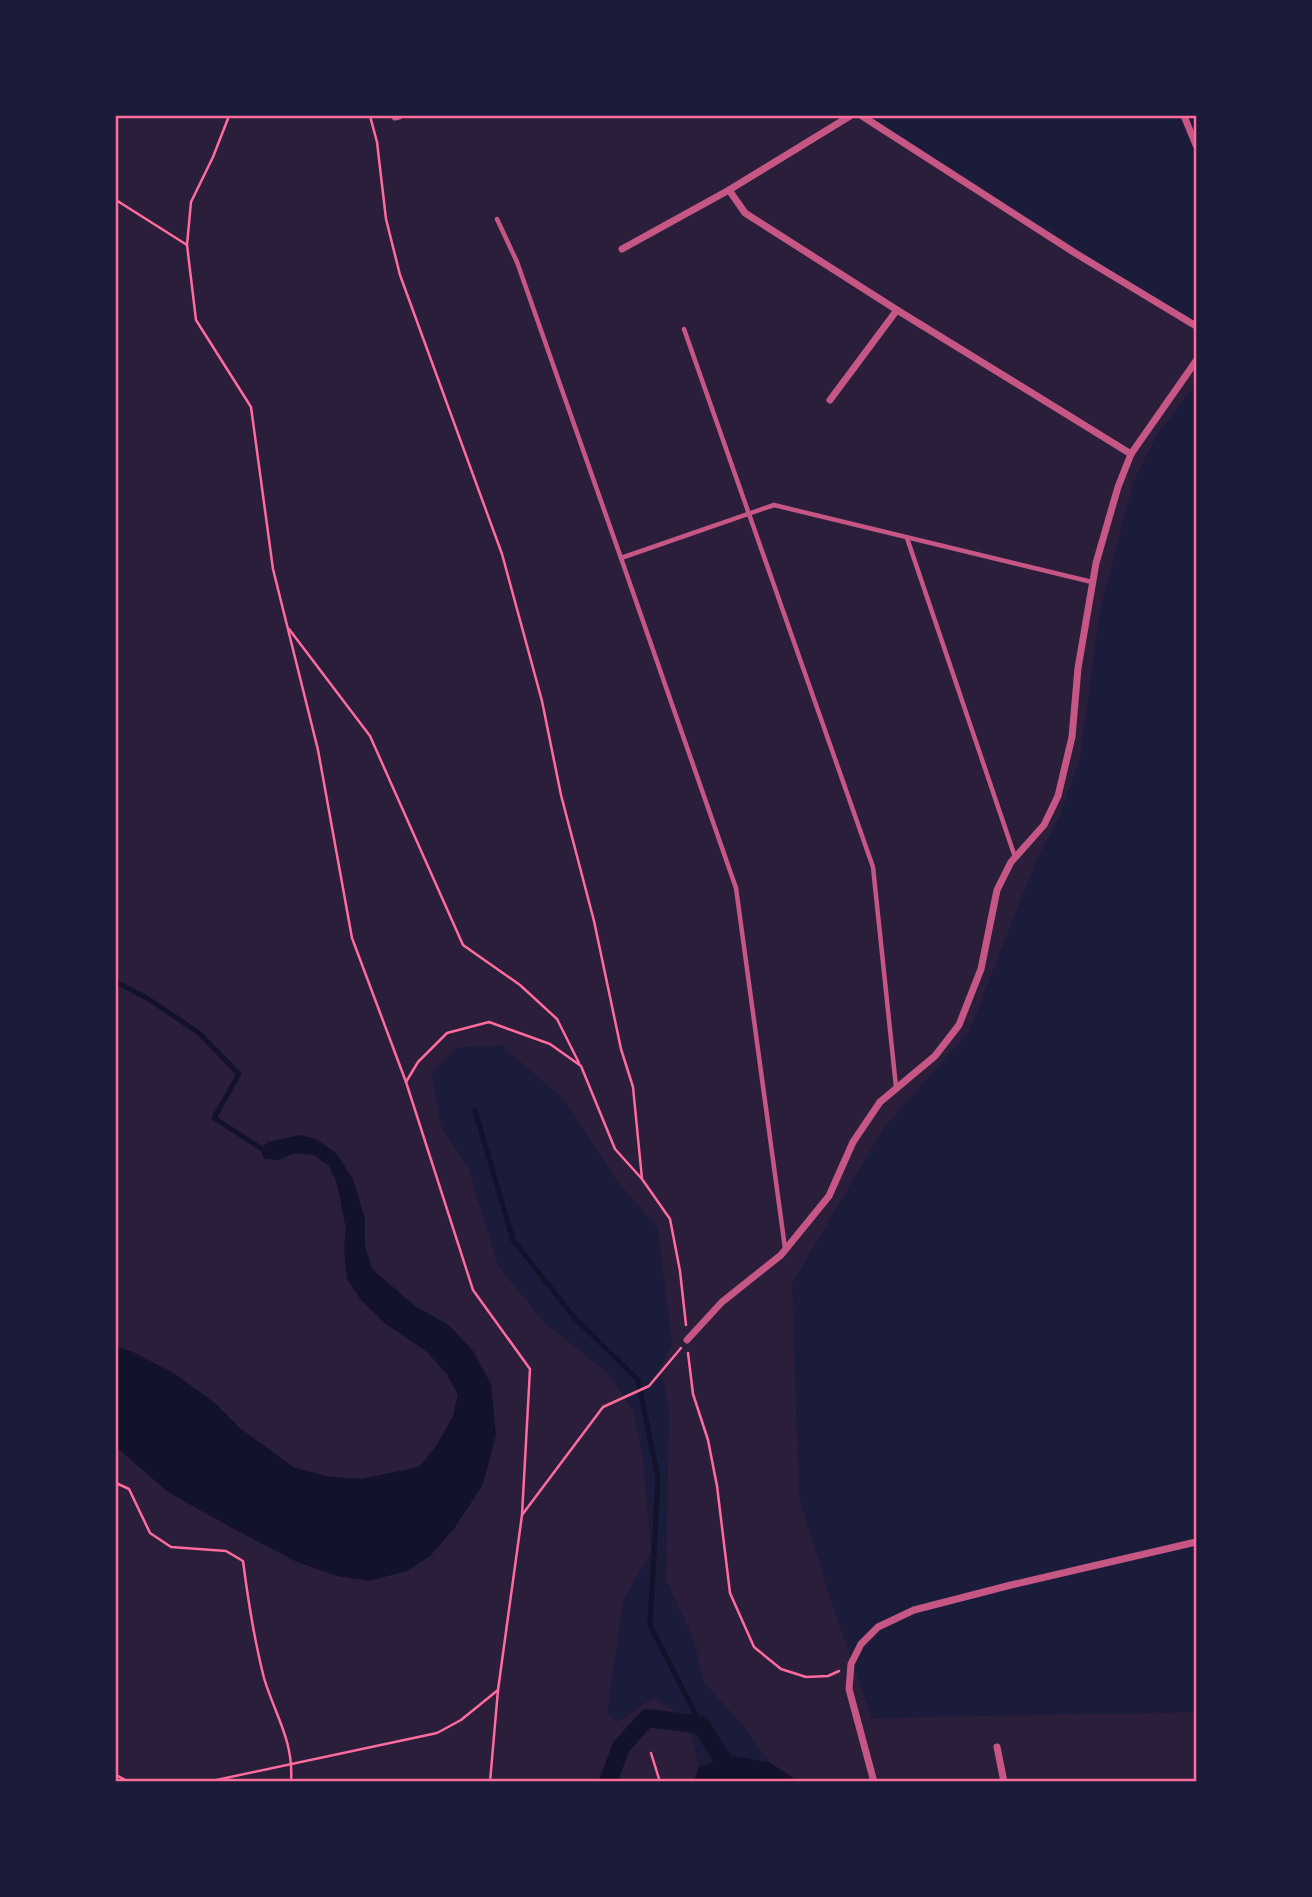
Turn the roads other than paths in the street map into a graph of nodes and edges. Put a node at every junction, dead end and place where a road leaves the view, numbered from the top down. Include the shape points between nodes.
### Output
1 (850, 116) edge
2 (862, 116) edge
3 (1186, 116) edge
4 (1196, 145) edge
5 (729, 190) junction
6 (497, 219) dead end
7 (622, 249) dead end
8 (897, 310) junction
9 (1196, 326) edge
10 (684, 329) dead end
11 (1196, 361) edge
12 (830, 400) dead end
13 (1131, 454) junction
14 (749, 514) junction
15 (907, 537) junction
16 (621, 558) junction
17 (1093, 583) junction
18 (1015, 858) junction
19 (896, 1087) junction
20 (786, 1250) junction
21 (687, 1340) road end
22 (1196, 1542) edge
23 (997, 1747) dead end
24 (874, 1782) edge
25 (1004, 1782) edge

1 - 5 street
2 - 9 street
3 - 4 street
5 - 7 street
5 - 8 street via 745,213
6 - 16 lane via 517,262
8 - 12 street
8 - 13 street
10 - 14 lane
11 - 13 street
13 - 17 street
14 - 15 lane via 774,505
14 - 16 lane
14 - 19 lane via 873,867
15 - 17 lane
15 - 18 lane
16 - 20 lane via 736,888
17 - 18 street via 1072,737 1058,796 1044,825
18 - 19 street via 997,891 981,970 959,1025 935,1056
19 - 20 street via 853,1142 829,1196
20 - 21 street via 722,1302
22 - 24 street via 1011,1585 914,1611 878,1627 861,1644 851,1664 849,1689
23 - 25 street

